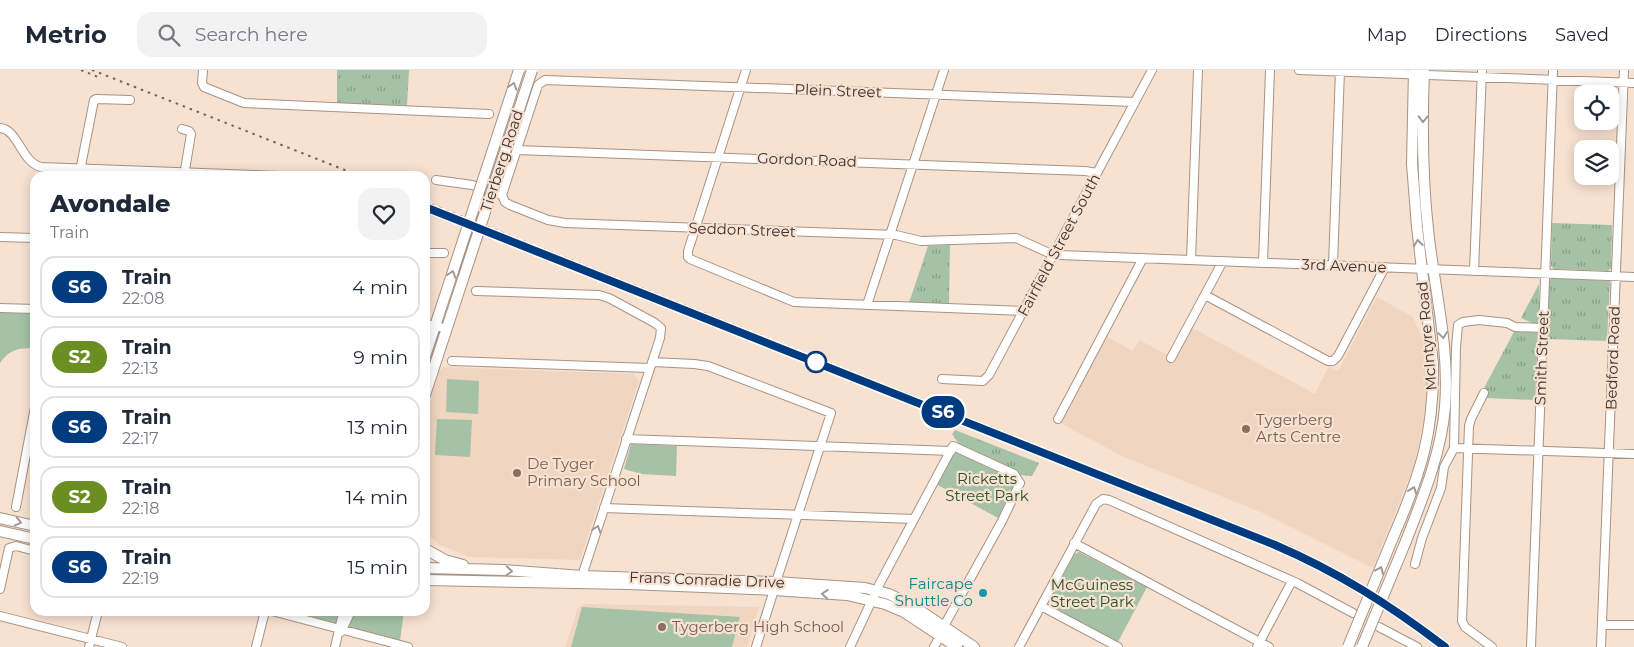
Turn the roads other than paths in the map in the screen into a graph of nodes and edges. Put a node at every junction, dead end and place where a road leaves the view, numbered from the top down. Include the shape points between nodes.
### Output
1 (204, 70) edge
2 (519, 70) edge
3 (532, 70) edge
4 (746, 70) edge
5 (944, 70) edge
6 (1152, 70) edge
7 (1198, 70) edge
8 (1270, 70) edge
9 (1299, 70) edge
10 (1553, 70) edge
11 (1624, 70) edge
12 (1340, 71) edge
13 (1419, 72) edge
14 (1482, 73) edge
15 (1553, 80) junction
16 (1624, 83) junction
17 (1634, 83) edge
18 (741, 87) junction
19 (936, 94) junction
20 (130, 100) dead end
21 (1135, 102) junction
22 (489, 114) dead end
23 (0, 128) edge
24 (182, 129) dead end
25 (517, 150) junction
26 (718, 157) junction
27 (914, 164) junction
28 (73, 171) edge
29 (80, 171) edge
30 (185, 171) edge
31 (1097, 173) junction
32 (436, 180) dead end
33 (502, 195) junction
34 (695, 228) junction
35 (891, 234) junction
36 (0, 237) edge
37 (30, 238) edge
38 (430, 253) edge
39 (444, 253) dead end
40 (1055, 254) junction
41 (1143, 258) junction
42 (1191, 260) junction
43 (1223, 261) junction
44 (1263, 263) junction
45 (1333, 265) junction
46 (1386, 267) junction
47 (1422, 269) junction
48 (1433, 269) junction
49 (1474, 271) junction
50 (1546, 274) junction
51 (1616, 276) junction
52 (1634, 277) edge
53 (476, 291) dead end
54 (1205, 295) junction
55 (867, 305) junction
56 (0, 308) edge
57 (30, 309) edge
58 (1024, 311) junction
59 (432, 324) edge
60 (448, 326) junction
61 (1543, 328) junction
62 (1171, 358) dead end
63 (452, 361) dead end
64 (650, 365) junction
65 (942, 379) dead end
66 (430, 380) edge
67 (1484, 393) dead end
68 (1058, 419) dead end
69 (626, 439) junction
70 (821, 445) junction
71 (952, 448) junction
72 (1454, 448) junction
73 (1468, 448) junction
74 (1539, 450) junction
75 (1609, 453) junction
76 (1634, 454) edge
77 (30, 455) edge
78 (16, 507) dead end
79 (604, 508) junction
80 (798, 515) junction
81 (0, 518) edge
82 (914, 519) junction
83 (30, 525) edge
84 (0, 531) edge
85 (30, 538) edge
86 (1074, 544) junction
87 (30, 550) edge
88 (430, 552) edge
89 (1415, 564) dead end
90 (430, 568) edge
91 (474, 569) junction
92 (430, 580) edge
93 (581, 580) junction
94 (1292, 581) junction
95 (775, 586) junction
96 (0, 589) edge
97 (875, 596) junction
98 (1041, 606) junction
99 (1353, 613) dead end
100 (0, 616) edge
101 (97, 616) edge
102 (264, 616) edge
103 (289, 616) edge
104 (343, 616) edge
105 (348, 616) edge
106 (1602, 625) junction
107 (1634, 625) edge
108 (1379, 627) dead end
109 (340, 631) junction
110 (942, 631) junction
111 (90, 643) edge
112 (1258, 644) edge
113 (122, 647) edge
114 (256, 647) edge
115 (335, 647) edge
116 (408, 647) edge
117 (756, 647) edge
118 (850, 647) edge
119 (934, 647) edge
120 (957, 647) edge
121 (974, 647) edge
122 (1019, 647) edge
123 (1118, 647) edge
124 (1269, 647) edge
125 (1348, 647) edge
126 (1362, 647) edge
127 (1417, 647) edge
128 (1492, 647) edge
129 (1531, 647) edge
130 (1602, 647) edge

1 - 22 street via 204,87 244,103
59 -> 2 main road, Tierberg Road, bridge
3 - 60 main road, Tierberg Road, bridge
4 - 18 street
5 - 19 street
6 - 21 street, Fairfield Street South
7 - 42 street
8 - 44 street
9 - 12 street
10 - 15 street, Smith Street
11 - 16 street, Bedford Road
12 - 13 street
12 - 45 street
13 - 14 street
47 -> 13 main road, McIntyre Road via 1412,164
13 -> 48 main road, McIntyre Road via 1423,168
14 - 15 street
14 - 49 street
15 - 16 street
15 - 50 street, Smith Street
16 - 17 street
16 - 51 street, Bedford Road
18 - 19 street, Plein Street
18 - 25 street, Plein Street via 542,81
18 - 26 street
19 - 21 street, Plein Street
19 - 27 street
20 - 29 street via 94,100
21 - 31 street, Fairfield Street South
23 - 28 street via 9,132 28,161 36,166
24 - 30 street via 190,132 191,136
25 - 26 street, Gordon Road
25 - 33 street
26 - 27 street, Gordon Road
26 - 34 street
27 - 31 street, Gordon Road
27 - 35 street
31 - 40 street, Fairfield Street South
32 - 33 street, Seddon Street via 472,185
33 - 34 street, Seddon Street via 507,204 556,222
34 - 35 street, Seddon Street
34 - 55 street via 688,254 693,261 794,302
35 - 40 street, Seddon Street via 921,241 1016,238
35 - 55 street
36 - 37 street
38 - 39 street
40 - 41 street, 3rd Avenue
40 - 58 street, Fairfield Street South
41 - 42 street, 3rd Avenue
41 - 68 street
42 - 43 street, 3rd Avenue
43 - 44 street, 3rd Avenue
43 - 54 street
44 - 45 street, 3rd Avenue
45 - 46 street, 3rd Avenue
46 - 47 street, 3rd Avenue
46 - 54 street via 1333,361
47 - 48 street, 3rd Avenue
125 -> 47 main road, McIntyre Road, bridge via 1421,467 1432,413 1433,364
48 - 49 street, 3rd Avenue
48 -> 126 main road, McIntyre Road, bridge via 1444,342 1445,406 1441,440 1432,475
49 - 50 street, 3rd Avenue
50 - 51 street, 3rd Avenue
50 - 61 street, Smith Street
51 - 52 street, 3rd Avenue
51 - 75 street, Bedford Road
53 - 64 street via 609,298 659,325 661,332
54 - 62 street
55 - 58 street
56 - 57 street
58 - 65 street, Fairfield Street South via 985,380
59 - 60 street
60 - 66 main road, Tierberg Road
61 - 72 street via 1479,320 1458,325
61 - 74 street, Smith Street
63 - 64 street
64 - 69 street
64 - 70 street via 708,366 832,413
67 - 73 street via 1470,423
69 - 70 street
69 - 79 street
70 - 71 street
70 - 80 street
71 - 82 street
71 - 110 street via 1014,474 1019,479 1019,486
72 - 73 street
72 - 89 street via 1444,467 1441,488
73 - 74 street
73 - 128 street via 1462,621 1465,627
74 - 75 street
74 - 129 street, Smith Street
75 - 76 street
75 - 106 street, Bedford Road
77 - 78 street
79 - 80 street
93 -> 79 street
80 - 82 street
80 - 95 street
81 -> 83 main road
82 - 97 street
84 - 85 main road
86 - 94 street via 1096,504 1100,500 1109,500
86 - 98 street
86 - 112 street
87 - 96 street via 16,546 9,548
88 - 91 main road
90 - 91 main road, Frans Conradie Drive
91 -> 93 main road, Frans Conradie Drive
92 - 93 main road, Frans Conradie Drive via 515,583
93 - 95 main road, Frans Conradie Drive
94 - 99 street
94 - 112 street
95 - 97 main road, Frans Conradie Drive
95 - 117 street
97 - 110 main road, Frans Conradie Drive
97 - 118 street
98 - 122 street
98 - 123 street
100 - 111 street
101 - 111 street
102 - 114 street
103 - 109 street
104 - 109 street
105 - 109 street
106 - 107 street
106 - 130 street, Bedford Road
108 - 127 street
109 - 115 street
109 - 116 street
110 - 119 street
110 - 120 main road, Frans Conradie Drive
110 - 121 main road, Frans Conradie Drive
111 - 113 street
112 - 124 street

